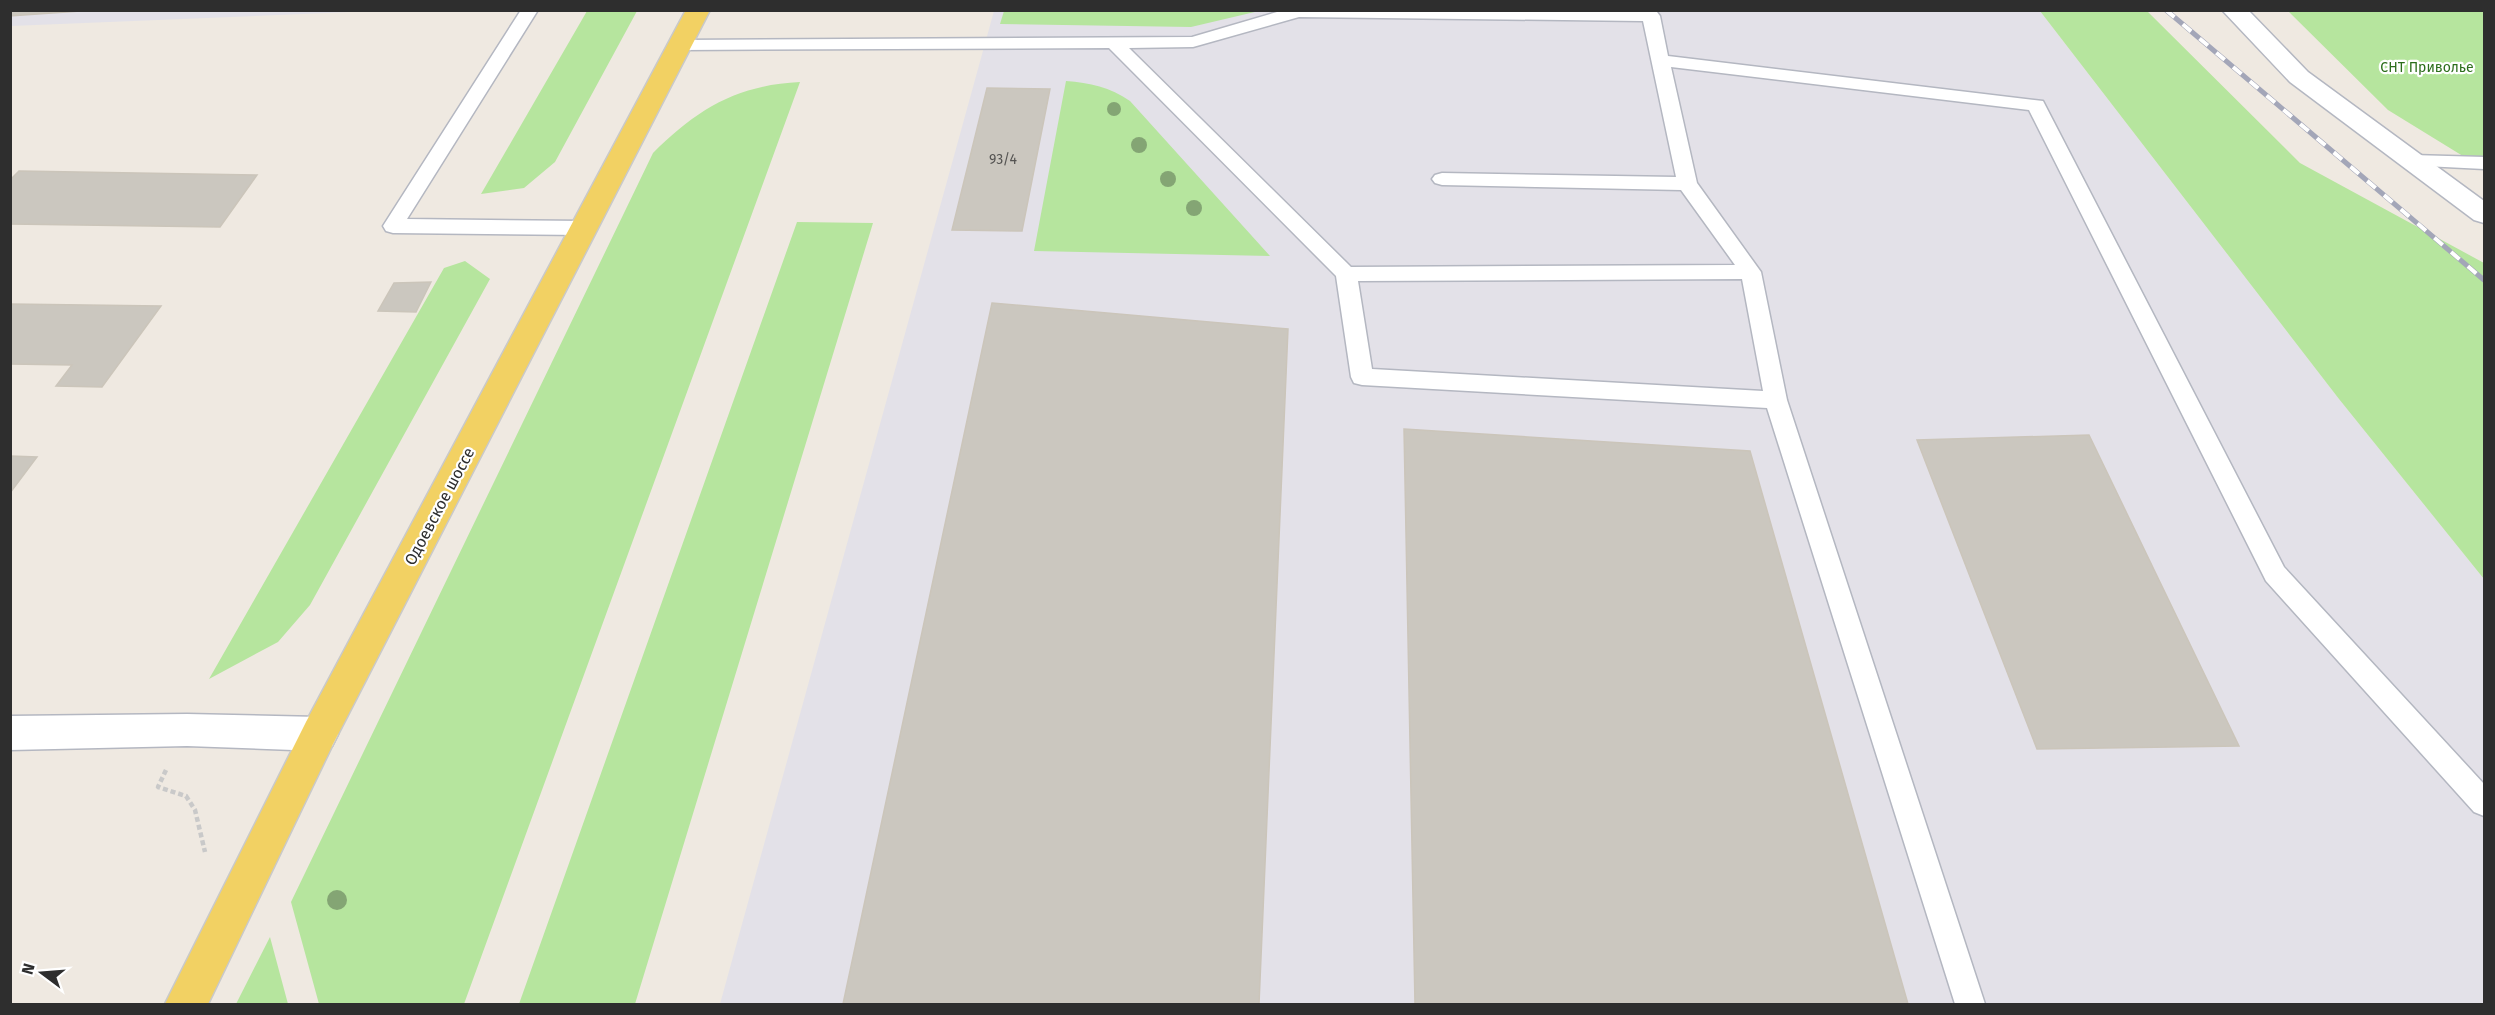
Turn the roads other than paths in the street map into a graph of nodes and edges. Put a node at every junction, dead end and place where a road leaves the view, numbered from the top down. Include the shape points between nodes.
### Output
1 (530, 10) edge
2 (698, 10) edge
3 (2234, 10) edge
4 (1297, 11) edge
5 (1113, 42) junction
6 (681, 45) junction
7 (1660, 60) junction
8 (2412, 161) junction
9 (2484, 163) edge
10 (1442, 179) dead end
11 (1687, 184) junction
12 (2484, 214) edge
13 (584, 228) junction
14 (1751, 272) junction
15 (1346, 273) junction
16 (1776, 400) junction
17 (10, 734) edge
18 (319, 734) junction
19 (2484, 803) edge
20 (186, 1005) edge
21 (1970, 1005) edge

1 - 13 lane via 393,226
2 - 6 main road, Одоевское шоссе
3 - 8 street via 2299,77
4 - 5 lane via 1194,42
4 - 7 lane via 1651,16
5 - 6 lane
5 - 15 lane
6 - 13 main road, Одоевское шоссе
7 - 11 lane
7 - 19 lane via 2036,105 2275,574
8 - 9 lane
8 - 12 street
10 - 11 lane
11 - 14 lane
13 - 18 main road, Одоевское шоссе
14 - 15 lane
14 - 16 lane
15 - 16 lane via 1362,377
16 - 21 lane
17 - 18 street via 187,730
18 - 20 main road, Одоевское шоссе

